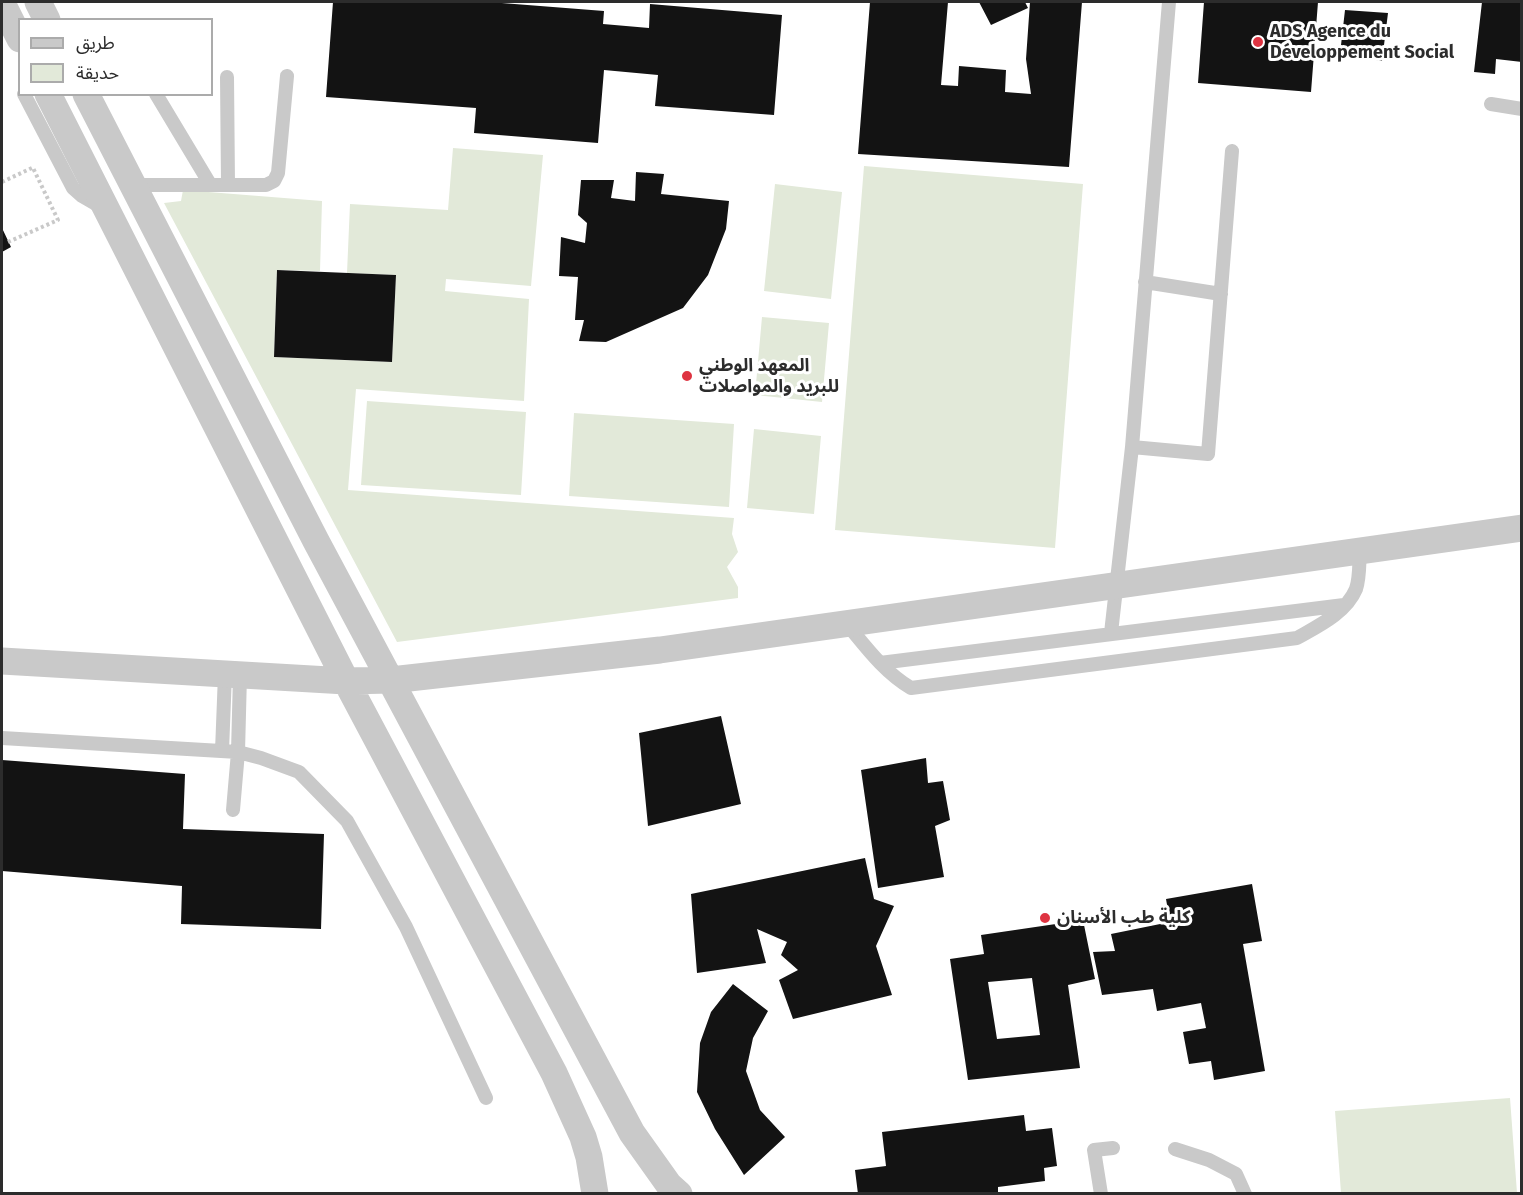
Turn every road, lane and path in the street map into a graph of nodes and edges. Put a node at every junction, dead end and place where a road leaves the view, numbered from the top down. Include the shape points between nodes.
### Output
1 (38, 2) edge
2 (1169, 2) edge
3 (2, 3) edge
4 (46, 18) edge
5 (18, 35) edge
6 (287, 76) dead end
7 (227, 77) dead end
8 (25, 96) edge
9 (49, 96) edge
10 (87, 96) edge
11 (157, 96) edge
12 (1491, 104) dead end
13 (1521, 109) edge
14 (1232, 151) dead end
15 (57, 157) junction
16 (33, 168) junction
17 (2, 182) edge
18 (210, 184) junction
19 (228, 184) junction
20 (134, 185) junction
21 (148, 215) junction
22 (112, 221) junction
23 (9, 242) dead end
24 (1145, 282) junction
25 (1221, 294) junction
26 (262, 435) junction
27 (1132, 447) junction
28 (230, 450) junction
29 (1521, 528) edge
30 (1360, 550) junction
31 (1118, 584) junction
32 (1344, 605) junction
33 (846, 623) junction
34 (1111, 633) junction
35 (2, 661) edge
36 (880, 663) junction
37 (232, 674) junction
38 (391, 680) junction
39 (346, 681) junction
40 (2, 738) edge
41 (222, 751) junction
42 (238, 752) junction
43 (233, 810) dead end
44 (486, 1098) dead end
45 (1113, 1148) dead end
46 (1175, 1149) dead end
47 (1239, 1190) edge
48 (595, 1194) edge
49 (678, 1194) edge
50 (1101, 1194) edge

1 - 4 street
2 - 24 lane
3 - 5 street
6 - 19 lane via 274,181
7 - 19 lane
8 - 15 lane
9 - 22 street
10 - 20 street
11 - 18 lane
12 - 13 lane
14 - 25 lane
15 - 16 path
15 - 22 lane via 78,192
16 - 17 path
16 - 23 path via 58,220
18 - 19 lane
18 - 20 lane
20 - 21 street
21 - 22 street
21 - 26 street
22 - 28 street
24 - 25 lane
24 - 27 lane
25 - 27 lane via 1208,454
26 - 28 street
26 - 38 street
27 - 31 lane
28 - 39 street
29 - 30 street
30 - 31 street
30 - 32 lane via 1356,588
31 - 33 street
31 - 34 lane
32 - 34 lane
32 - 36 lane via 1327,621 1297,638 911,688
33 - 36 lane
33 - 38 street via 660,650
34 - 36 lane
35 - 37 street
37 - 39 street
37 - 41 lane
37 - 42 lane
38 - 39 street
38 - 49 street via 632,1133
39 - 48 street via 554,1073 583,1137
40 - 41 lane
41 - 42 lane
42 - 43 lane
42 - 44 lane via 299,772 347,821 406,927
45 - 50 lane via 1094,1150
46 - 47 lane via 1236,1174

